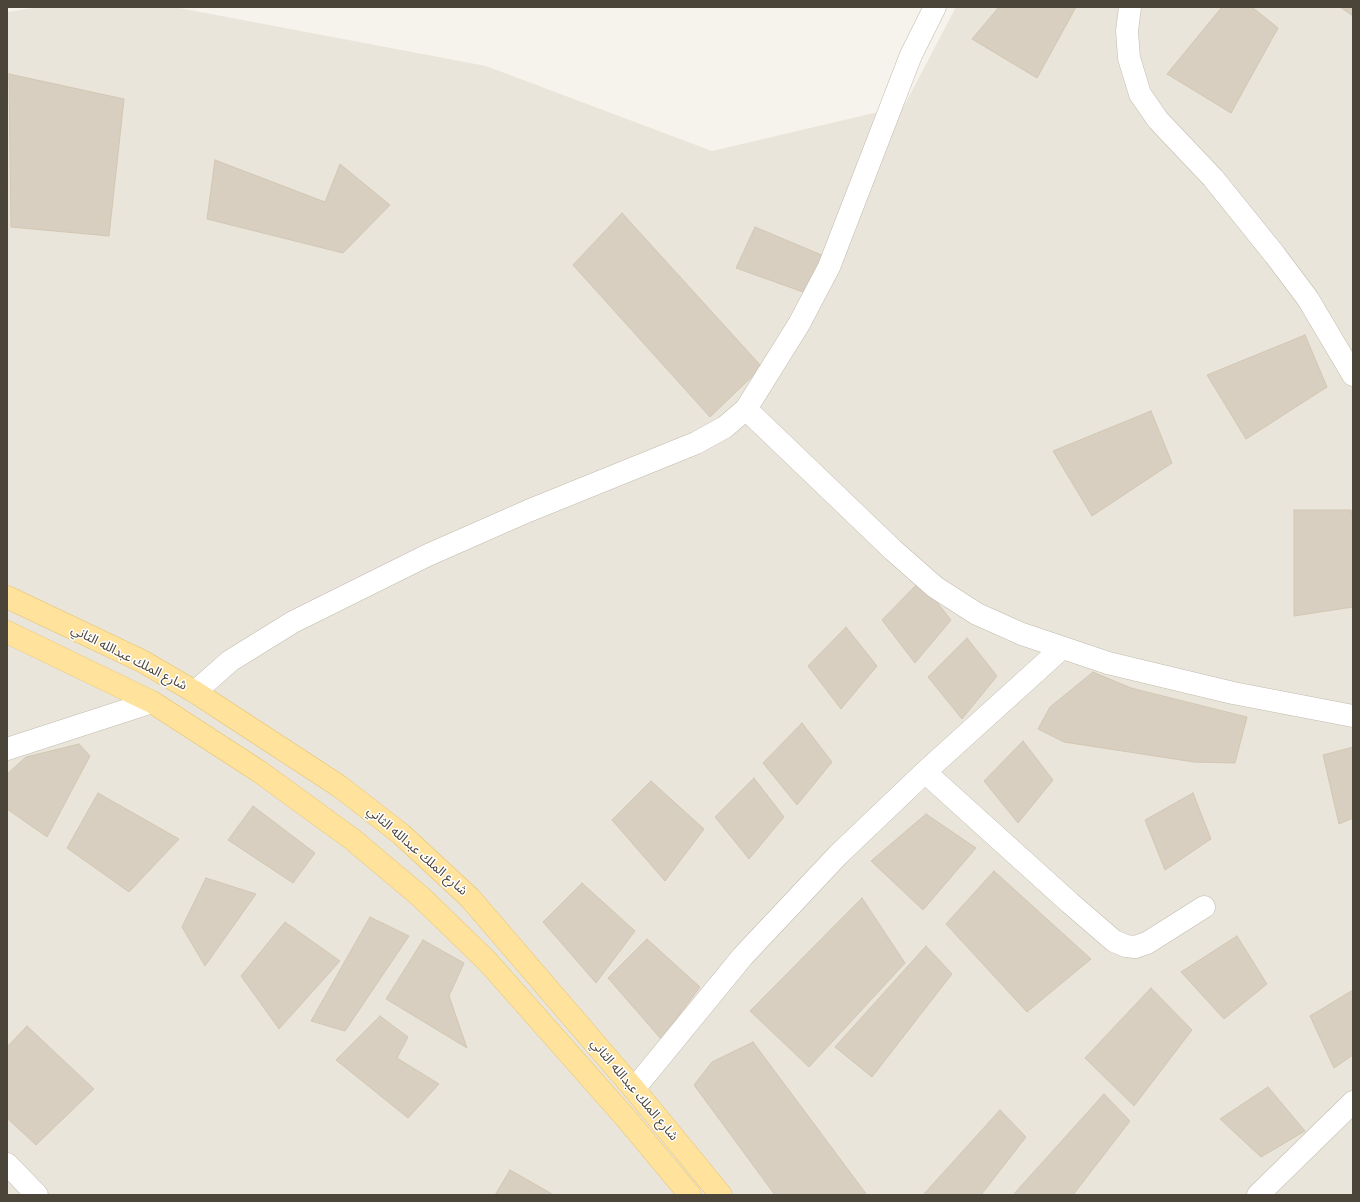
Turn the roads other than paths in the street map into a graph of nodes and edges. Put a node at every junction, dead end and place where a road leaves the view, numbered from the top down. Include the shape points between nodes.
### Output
1 (935, 7) edge
2 (1130, 7) edge
3 (1353, 375) edge
4 (746, 409) junction
5 (7, 597) edge
6 (7, 632) edge
7 (1062, 648) junction
8 (195, 692) junction
9 (152, 702) junction
10 (1353, 716) edge
11 (7, 749) edge
12 (925, 772) junction
13 (1204, 907) dead end
14 (634, 1089) junction
15 (1353, 1102) edge
16 (7, 1164) edge
17 (37, 1195) edge
18 (690, 1195) edge
19 (721, 1195) edge
20 (1258, 1195) edge

1 - 4 street via 911,55 829,267 791,337
2 - 3 street via 1127,31 1129,58 1140,94 1158,120 1213,178 1276,255 1308,300
4 - 7 street via 935,587 977,614
4 - 8 street via 725,427 696,443 528,511 428,555 293,622 230,661
5 - 8 main road, شارع الملك عبدالله الثاني via 142,661
6 - 9 main road, شارع الملك عبدالله الثاني
7 - 10 street via 1108,663 1233,693
7 - 12 street
8 - 14 main road, شارع الملك عبدالله الثاني via 340,786 401,834 470,898
9 - 11 street
9 - 18 main road, شارع الملك عبدالله الثاني via 260,772 346,835 421,897 488,962
12 - 13 street via 1114,941 1135,947 1147,944
12 - 14 street via 838,855 748,950
14 - 19 main road, شارع الملك عبدالله الثاني
15 - 20 street
16 - 17 street

